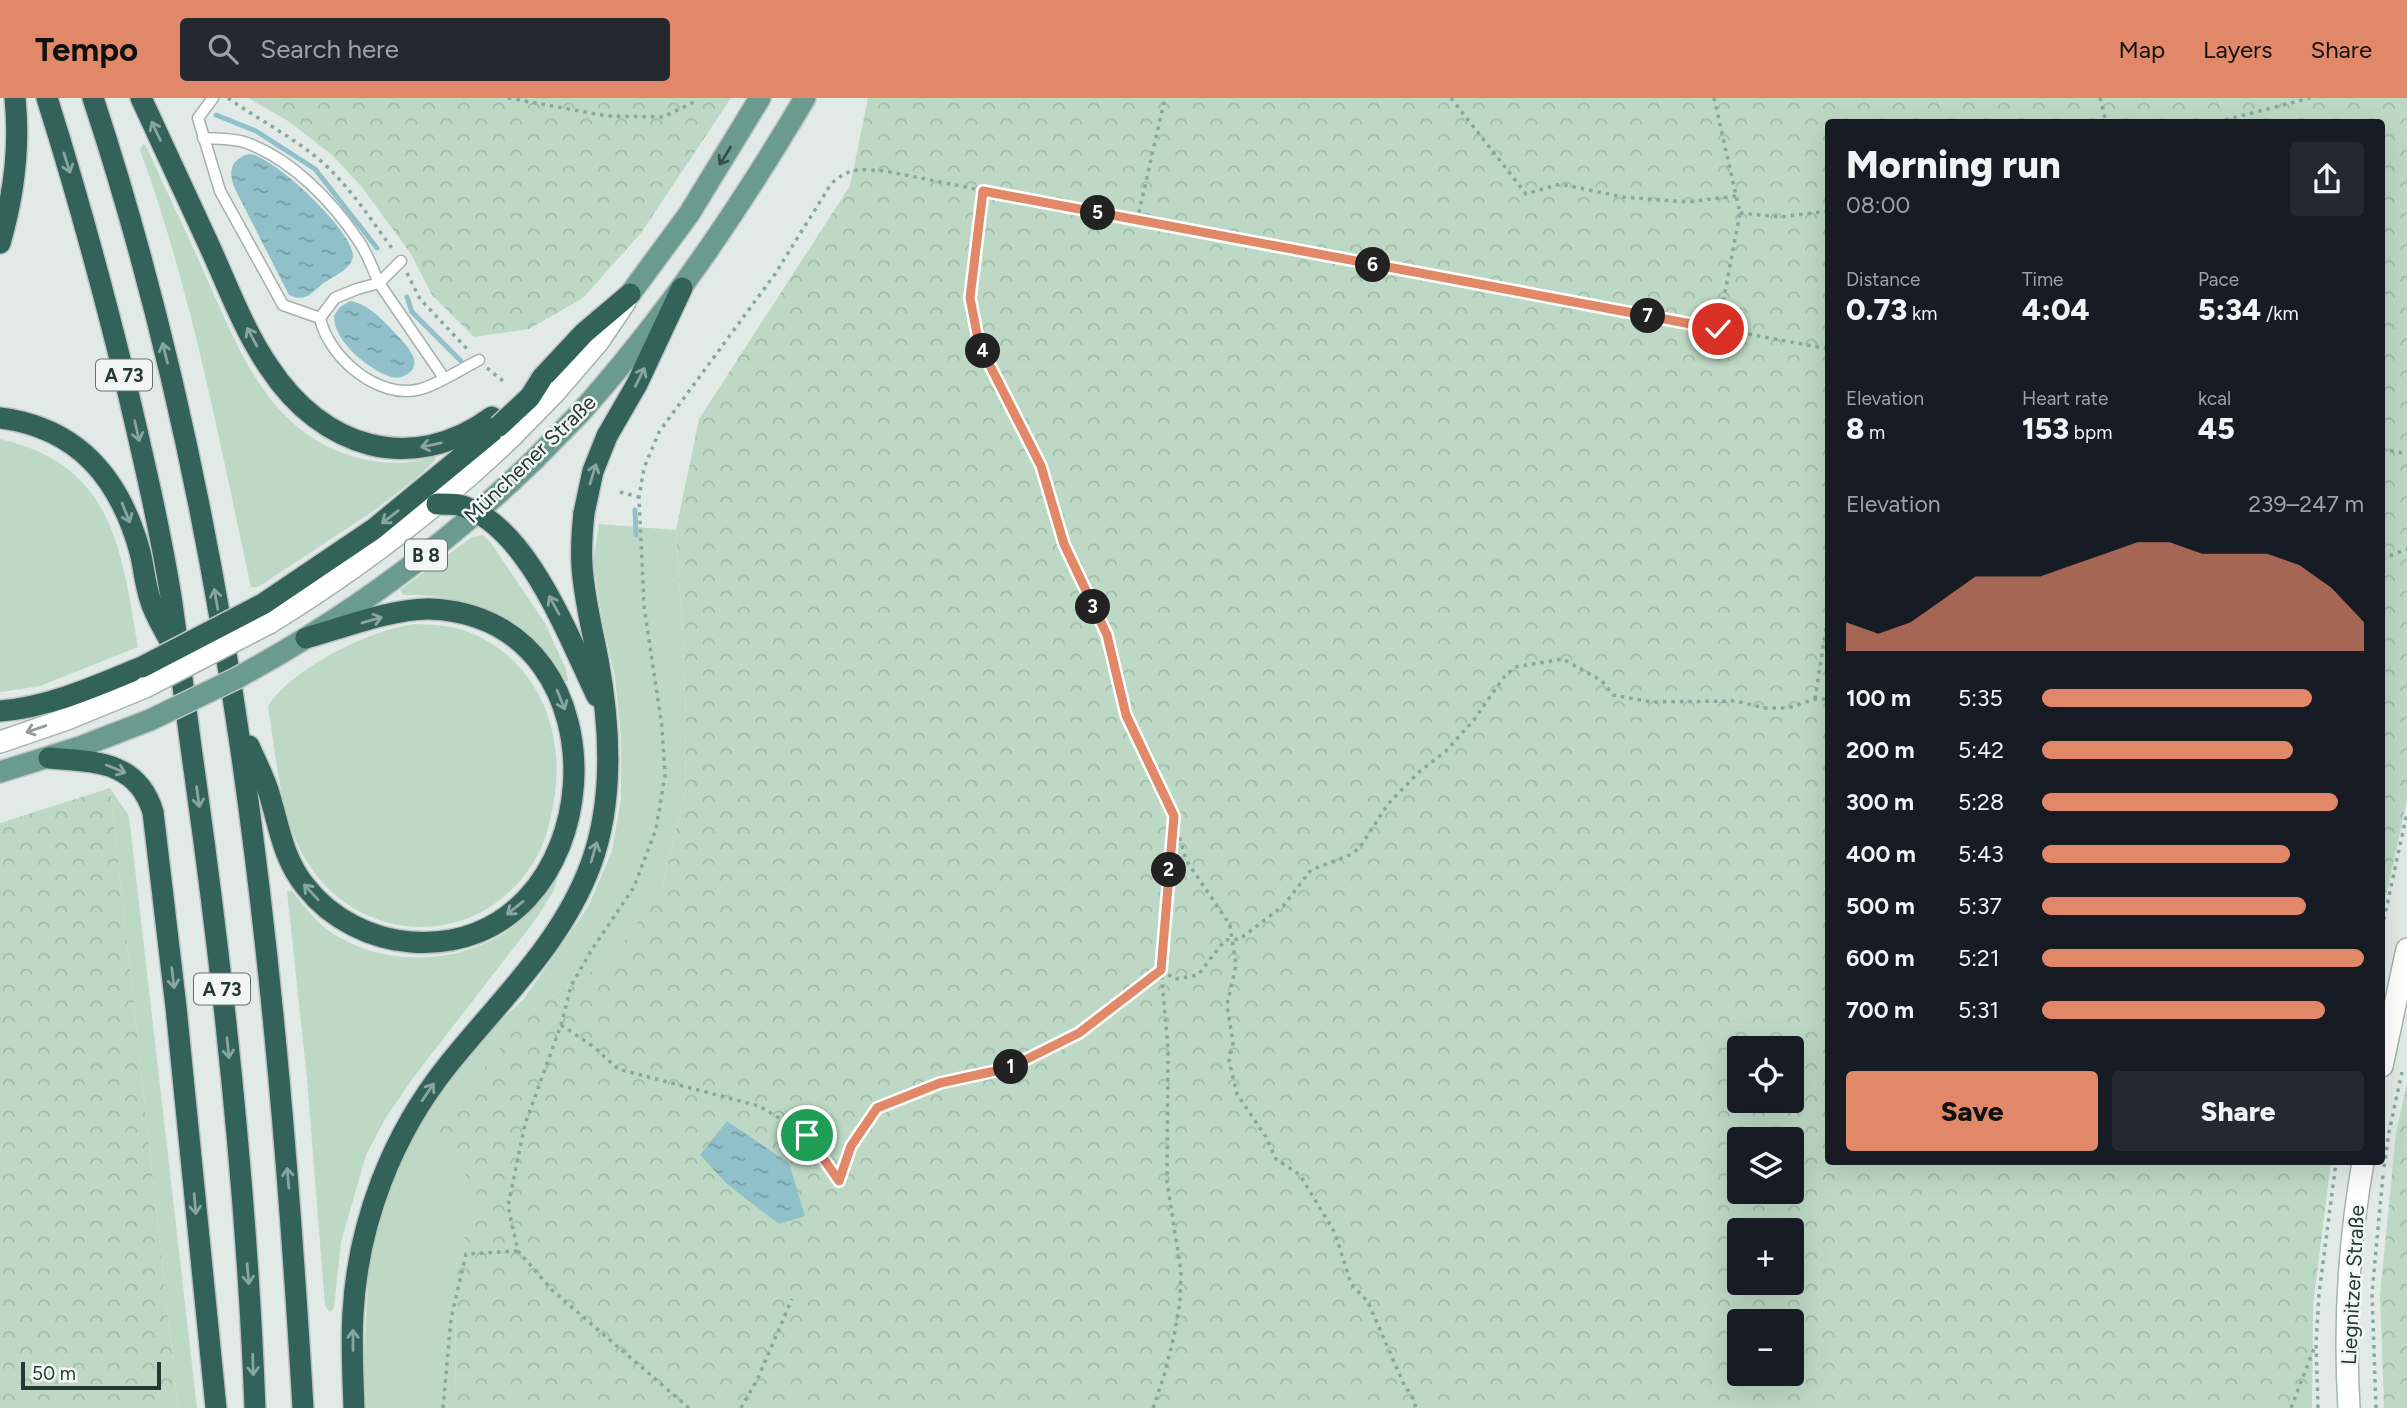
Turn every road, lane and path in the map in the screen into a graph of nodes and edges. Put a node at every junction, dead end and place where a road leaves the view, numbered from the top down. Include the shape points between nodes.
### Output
1 (15, 98) edge
2 (47, 98) edge
3 (93, 98) edge
4 (141, 98) edge
5 (214, 98) edge
6 (508, 98) edge
7 (695, 98) edge
8 (760, 98) edge
9 (805, 98) edge
10 (1165, 98) edge
11 (1451, 98) edge
12 (1714, 98) edge
13 (2099, 98) edge
14 (2310, 98) edge
15 (2105, 119) edge
16 (2229, 119) edge
17 (203, 138) junction
18 (983, 191) junction
19 (1736, 197) junction
20 (1825, 211) edge
21 (1740, 213) junction
22 (1137, 221) junction
23 (0, 243) edge
24 (401, 261) dead end
25 (379, 283) junction
26 (682, 288) junction
27 (630, 295) joint
28 (320, 318) junction
29 (1718, 329) junction
30 (1825, 348) edge
31 (479, 360) dead end
32 (444, 377) junction
33 (0, 418) edge
34 (501, 427) junction
35 (2385, 450) edge
36 (2407, 454) edge
37 (620, 492) dead end
38 (639, 497) junction
39 (438, 504) junction
40 (477, 513) junction
41 (2407, 549) edge
42 (2385, 558) edge
43 (266, 614) junction
44 (1825, 635) edge
45 (306, 638) junction
46 (178, 657) junction
47 (144, 677) junction
48 (1815, 699) junction
49 (1825, 699) edge
50 (0, 711) edge
51 (604, 711) junction
52 (236, 715) junction
53 (0, 742) edge
54 (48, 758) junction
55 (0, 772) edge
56 (2407, 813) edge
57 (1174, 816) junction
58 (2385, 915) edge
59 (1233, 940) junction
60 (2407, 949) edge
61 (1161, 970) junction
62 (561, 1025) junction
63 (2385, 1052) edge
64 (2404, 1061) dead end
65 (2385, 1160) edge
66 (2336, 1165) edge
67 (2364, 1165) edge
68 (2384, 1165) edge
69 (518, 1251) junction
70 (792, 1299) dead end
71 (2316, 1344) junction
72 (216, 1408) edge
73 (255, 1408) edge
74 (303, 1408) edge
75 (354, 1408) edge
76 (443, 1408) edge
77 (689, 1408) edge
78 (741, 1408) edge
79 (1153, 1408) edge
80 (1416, 1408) edge
81 (2291, 1408) edge
82 (2318, 1408) edge
83 (2349, 1408) edge
84 (2376, 1408) edge

1 - 23 highway via 16,161
2 -> 46 highway, A 73 via 86,226 135,421 171,596
52 -> 3 highway, A 73 via 173,388 130,217
34 -> 4 highway via 433,446 393,449 338,434 301,407 267,365 247,327
5 - 17 lane via 198,118
6 - 7 path via 607,116 663,117
8 -> 27 main road via 689,214
9 - 26 main road, Münchener Straße via 738,208
10 - 22 path
11 - 19 path via 1526,194 1560,184 1623,197 1687,202
12 - 19 path
13 - 15 path
14 - 16 path
17 - 25 lane via 246,143 283,162 327,201 360,244
17 - 28 lane via 220,191 283,305
18 - 22 path
18 - 38 path via 885,170 843,173 659,432 644,468
18 - 57 path via 970,298 979,344 1041,466 1064,544 1107,635 1126,715
19 - 21 path
20 - 21 path via 1781,216
21 - 29 path
22 - 29 path
24 - 25 lane
25 - 28 lane via 335,298
25 - 32 lane
26 - 40 main road, Münchener Straße / B 8, bridge via 580,413
51 -> 26 highway, bridge via 583,582 584,513 607,436
27 - 34 highway, bridge via 584,334 549,385
28 - 32 lane via 323,334 343,361 384,390 420,390
29 - 30 path
31 - 32 lane
33 -> 46 highway via 48,430 85,453 101,470 123,505 140,552 150,600
34 - 39 main road, Münchener Straße
34 -> 43 highway
35 - 36 path
37 - 38 path
38 - 62 path via 644,606 665,776 656,829 634,887 571,986
39 - 40 highway via 458,505
39 - 43 main road, Münchener Straße via 375,553
40 - 45 main road, Münchener Straße / B 8 via 402,574
51 -> 40 highway via 546,590 506,536
41 - 42 path
43 - 47 highway, bridge
44 - 48 path
45 -> 52 highway via 412,610 449,611 509,635 545,670 569,722 575,761 573,796 556,855 526,899 479,931 435,942 375,936 337,916 306,888 288,860 268,790
45 - 54 main road, Münchener Straße / B 8, bridge via 150,720
46 -> 73 highway, A 73 via 209,877 235,1116
47 - 50 highway
47 -> 53 main road via 67,719
48 - 49 path
48 - 59 path via 1788,708 1736,701 1651,702 1613,695 1602,681 1563,659 1515,667 1446,751 1388,804 1360,847 1311,870 1283,906
75 -> 51 highway via 353,1312 371,1211 383,1177 406,1127 434,1083 542,954 578,894 602,823 607,756
74 -> 52 highway, A 73 via 281,1094
54 - 55 main road, Münchener Straße / B 8
54 -> 72 highway via 118,769 139,784 153,812
56 - 58 path
57 - 59 path via 1186,860 1230,925
57 - 61 path
59 - 61 path via 1225,940 1198,975 1175,979
59 - 80 path via 1236,965 1227,1005 1233,1043 1229,1061 1237,1094 1276,1159 1300,1175 1335,1233 1351,1284 1368,1302
60 - 63 main road
61 - 62 path via 1079,1033 1009,1068 940,1083 877,1108 851,1146 839,1181 807,1135 759,1106 618,1069
61 - 79 path via 1168,1048 1167,1182 1181,1271 1174,1336
62 - 69 path via 525,1124 508,1206
64 - 65 path
66 - 71 path
67 - 83 main road, Liegnitzer Straße via 2349,1304
68 - 84 path via 2372,1293
69 - 76 path via 466,1254 451,1319
69 - 77 path via 553,1292
70 - 78 path
71 - 81 path
71 - 82 path

